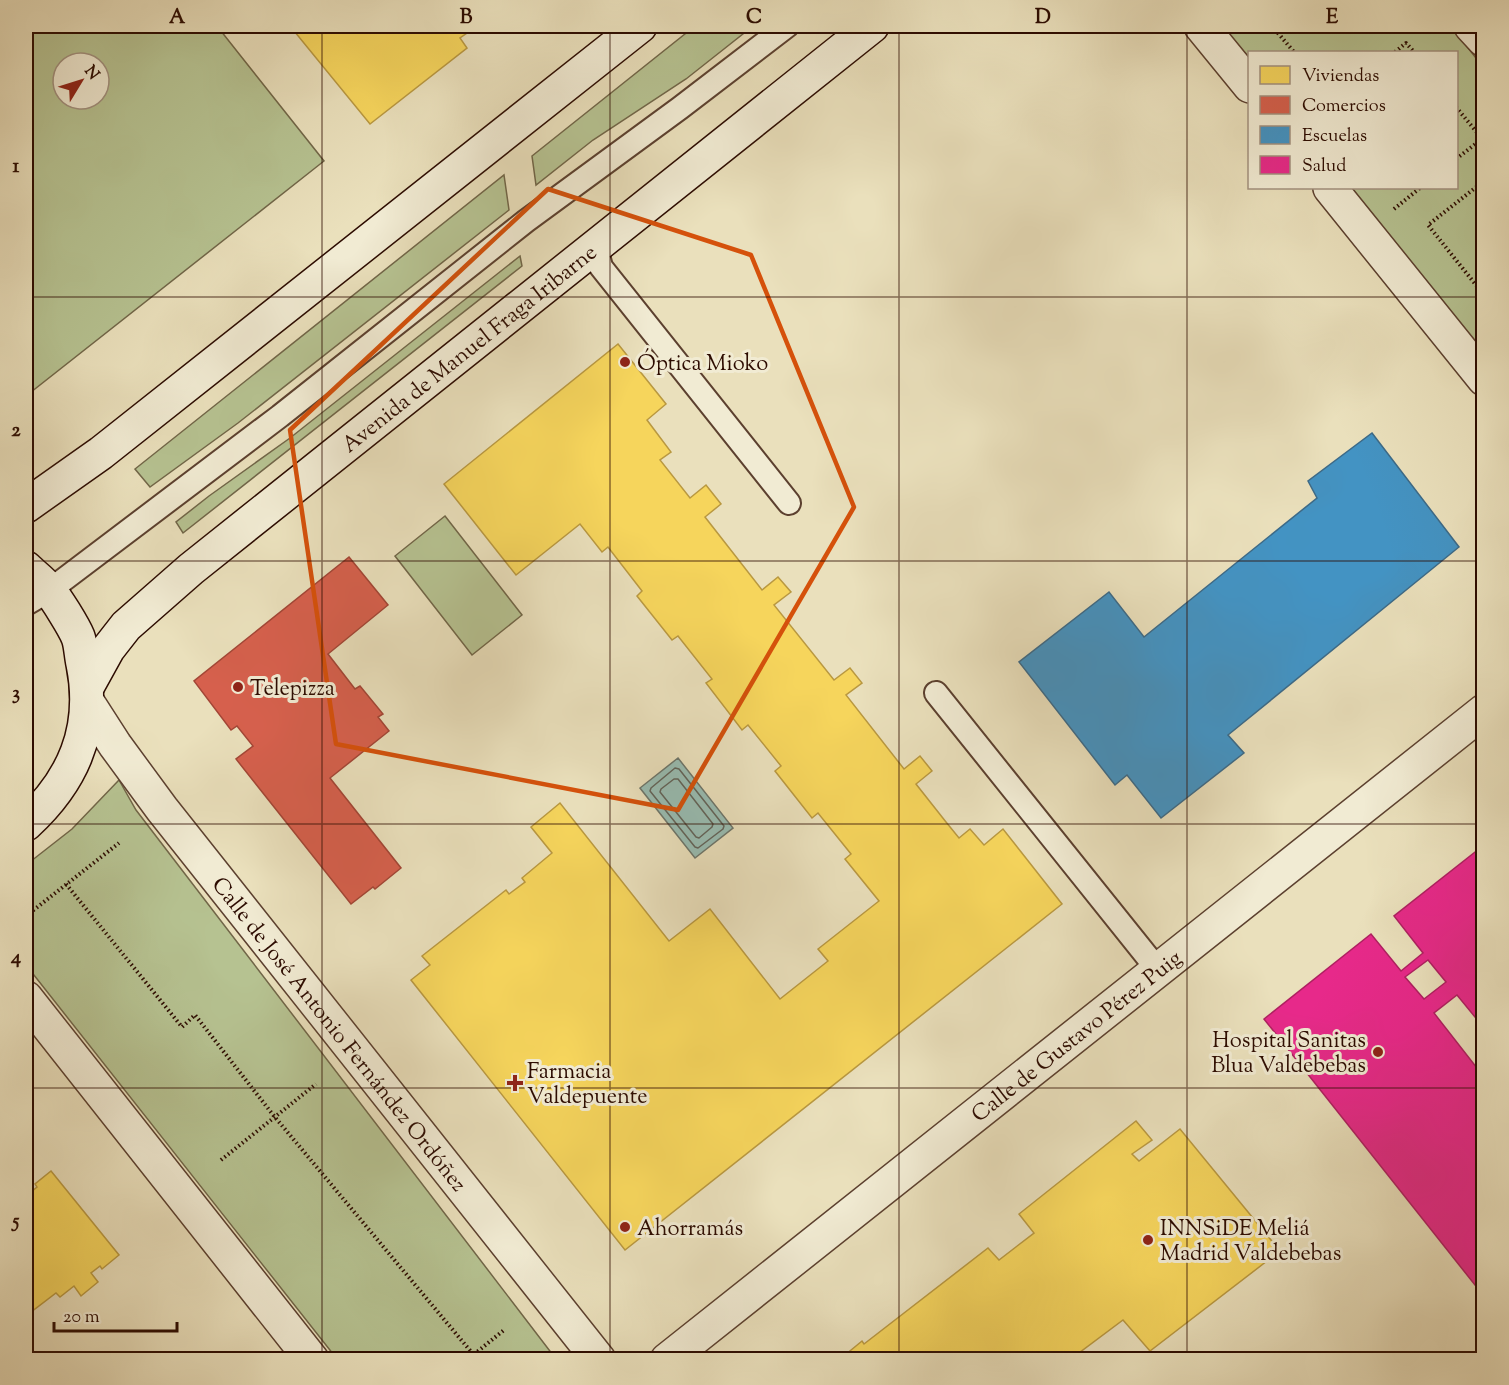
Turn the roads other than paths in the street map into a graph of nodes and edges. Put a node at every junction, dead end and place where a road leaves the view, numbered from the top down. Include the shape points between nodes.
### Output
1 (640, 26) edge
2 (787, 26) edge
3 (872, 26) edge
4 (1201, 26) edge
5 (1220, 26) edge
6 (1472, 26) edge
7 (1484, 40) edge
8 (1227, 57) junction
9 (1248, 83) edge
10 (1331, 189) edge
11 (596, 247) junction
12 (1484, 379) edge
13 (789, 503) dead end
14 (26, 506) edge
15 (26, 568) edge
16 (38, 597) edge
17 (26, 619) edge
18 (936, 693) dead end
19 (88, 695) junction
20 (1484, 711) edge
21 (26, 824) edge
22 (1158, 970) junction
23 (26, 998) edge
24 (312, 1359) edge
25 (599, 1359) edge
26 (667, 1359) edge

1 - 14 street via 100,453
2 - 16 lane via 526,221 280,416
3 - 11 street, Avenida de Manuel Fraga Iribarne
4 - 8 street
5 - 8 street
6 - 7 street
8 - 9 street
10 - 12 street
11 - 13 lane via 601,267
11 - 19 street, Avenida de Manuel Fraga Iribarne via 191,569 126,626 108,649
15 - 16 street
16 - 17 lane
16 - 19 street via 77,637
18 - 22 lane
19 - 21 street via 83,738 71,767
19 - 25 street, Calle de José Antonio Fernández Ordóñez via 115,745 162,809
20 - 22 street, Calle de Gustavo Pérez Puig
22 - 26 street, Calle de Gustavo Pérez Puig
23 - 24 street

